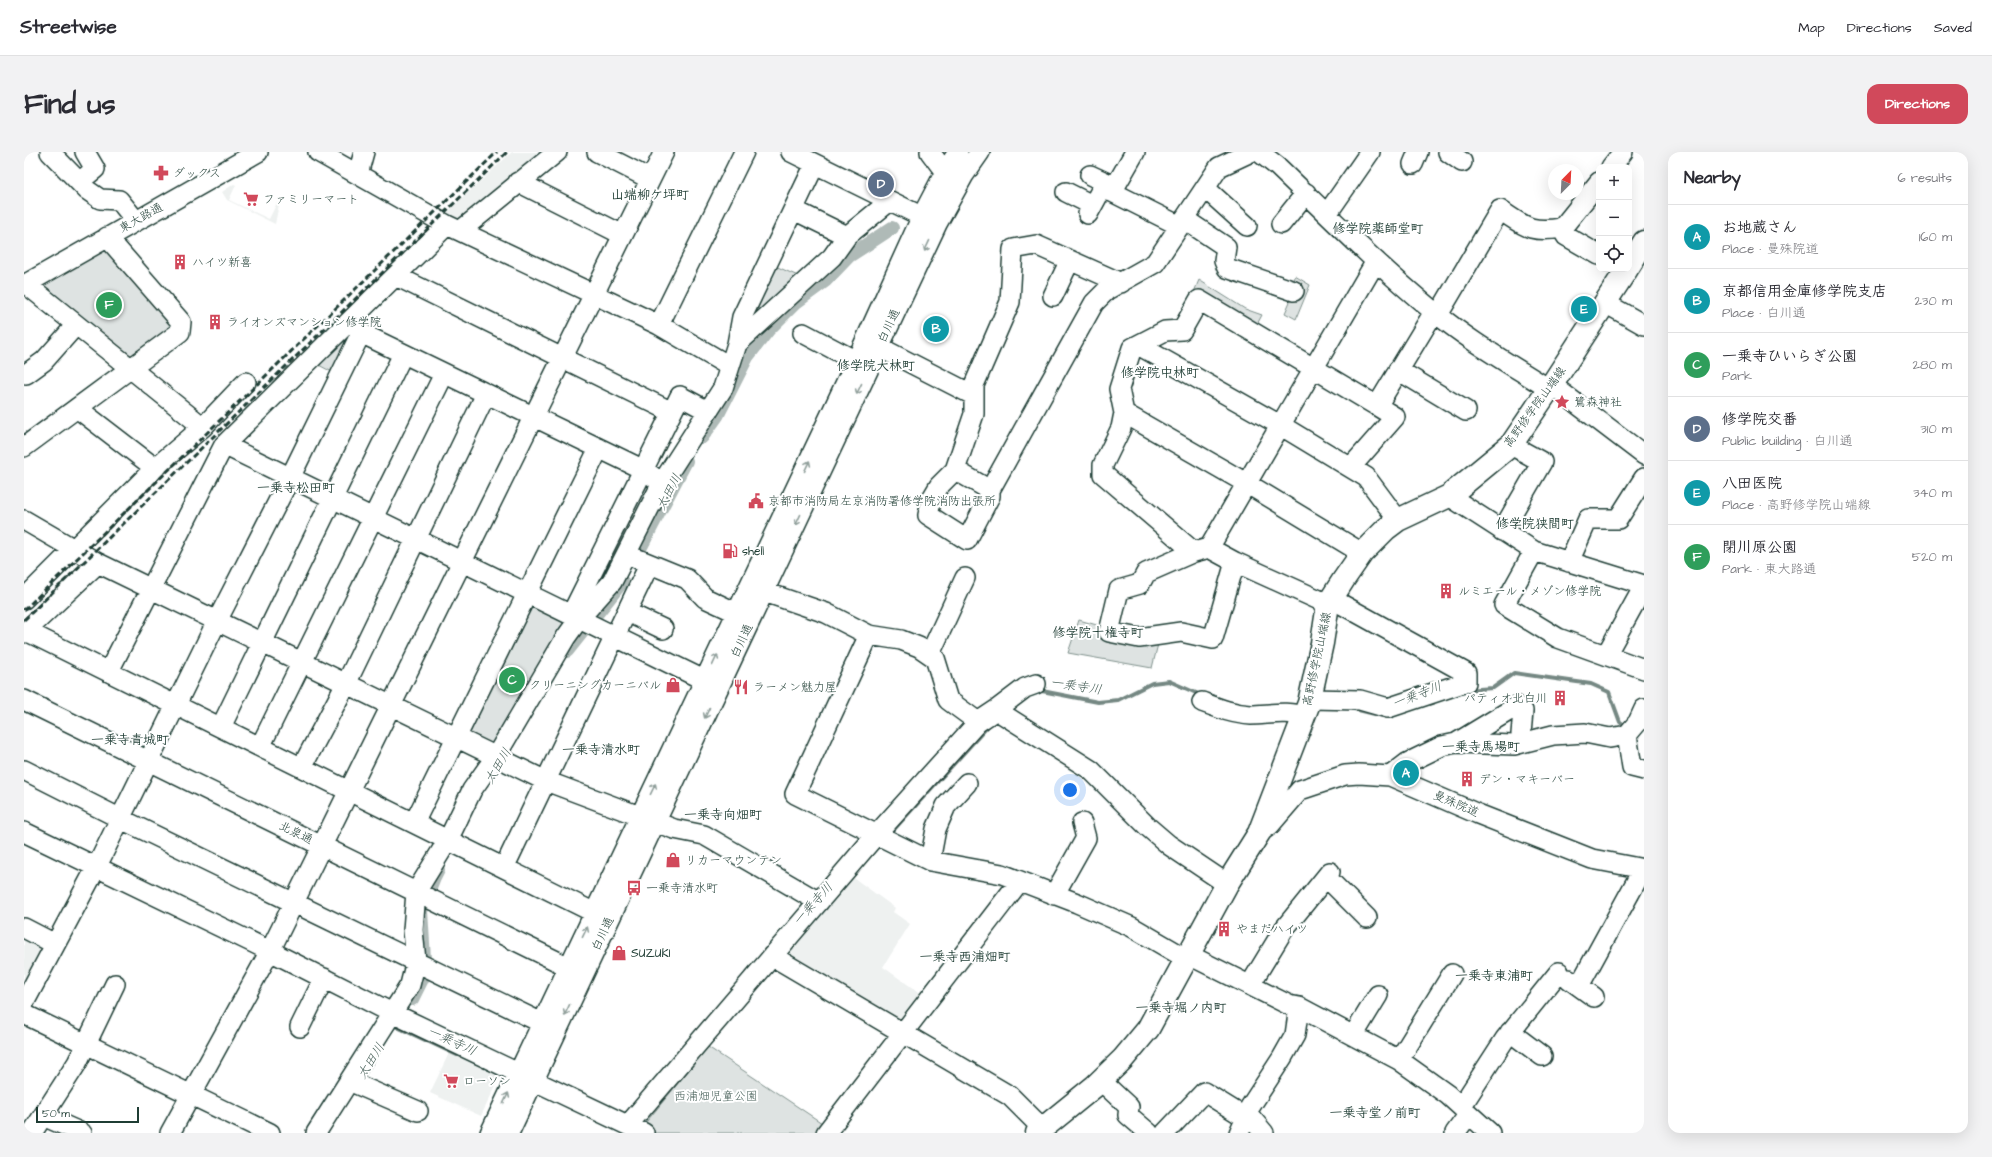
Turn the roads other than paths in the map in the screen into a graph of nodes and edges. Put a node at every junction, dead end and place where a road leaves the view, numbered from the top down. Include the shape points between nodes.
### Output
1 (50, 152) edge
2 (85, 152) edge
3 (258, 152) edge
4 (318, 152) edge
5 (364, 152) edge
6 (557, 152) edge
7 (597, 152) edge
8 (664, 152) edge
9 (744, 152) edge
10 (790, 152) edge
11 (930, 152) edge
12 (980, 152) edge
13 (1135, 152) edge
14 (1251, 152) edge
15 (1259, 152) edge
16 (1370, 152) edge
17 (1623, 152) edge
18 (956, 153) edge
19 (815, 164) junction
20 (1613, 164) edge
21 (945, 172) junction
22 (358, 174) junction
23 (964, 175) junction
24 (1090, 175) dead end
25 (650, 179) junction
26 (78, 182) junction
27 (518, 182) junction
28 (1596, 186) edge
29 (1205, 188) junction
30 (1114, 189) junction
31 (1066, 192) dead end
32 (1306, 194) junction
33 (890, 201) junction
34 (794, 210) junction
35 (1327, 214) junction
36 (929, 220) junction
37 (136, 221) junction
38 (1182, 223) junction
39 (1281, 224) dead end
40 (1247, 226) dead end
41 (454, 228) junction
42 (1562, 228) junction
43 (623, 235) junction
44 (847, 236) junction
45 (107, 237) junction
46 (1644, 242) edge
47 (1596, 253) edge
48 (1070, 260) junction
49 (1376, 261) junction
50 (1632, 261) edge
51 (1624, 272) edge
52 (396, 276) junction
53 (1121, 283) junction
54 (25, 285) edge
55 (1294, 291) dead end
56 (594, 294) junction
57 (1053, 296) dead end
58 (1605, 303) junction
59 (1436, 314) junction
60 (76, 325) junction
61 (659, 325) junction
62 (1644, 325) edge
63 (355, 328) junction
64 (803, 333) dead end
65 (737, 344) junction
66 (1138, 345) junction
67 (879, 347) junction
68 (404, 354) junction
69 (562, 358) junction
70 (856, 361) junction
71 (729, 366) junction
72 (1313, 368) junction
73 (130, 369) junction
74 (1398, 370) junction
75 (26, 374) dead end
76 (444, 374) junction
77 (246, 382) dead end
78 (1551, 387) junction
79 (486, 394) junction
80 (973, 395) junction
81 (1377, 406) junction
82 (77, 408) junction
83 (708, 411) junction
84 (1466, 411) dead end
85 (672, 412) junction
86 (1124, 413) junction
87 (534, 417) junction
88 (1280, 425) junction
89 (203, 427) junction
90 (224, 445) junction
91 (1511, 445) junction
92 (24, 447) edge
93 (599, 448) junction
94 (1644, 455) edge
95 (1351, 467) junction
96 (155, 468) junction
97 (644, 470) junction
98 (955, 470) junction
99 (290, 478) junction
100 (1644, 478) edge
101 (662, 483) junction
102 (1246, 483) junction
103 (990, 490) junction
104 (1449, 496) junction
105 (333, 499) junction
106 (373, 518) junction
107 (24, 520) edge
108 (1398, 520) junction
109 (1502, 530) junction
110 (416, 539) junction
111 (75, 550) junction
112 (1202, 550) junction
113 (1534, 551) junction
114 (1362, 553) junction
115 (626, 554) junction
116 (462, 562) junction
117 (1235, 562) junction
118 (1570, 562) junction
119 (98, 563) junction
120 (649, 565) junction
121 (966, 578) dead end
122 (1644, 585) edge
123 (150, 588) junction
124 (757, 589) junction
125 (527, 594) junction
126 (24, 599) edge
127 (1330, 602) junction
128 (627, 612) junction
129 (575, 617) junction
130 (744, 617) junction
131 (216, 621) junction
132 (663, 629) dead end
133 (25, 632) edge
134 (869, 635) junction
135 (615, 637) junction
136 (262, 643) junction
137 (930, 654) junction
138 (1606, 655) junction
139 (302, 662) junction
140 (1644, 669) edge
141 (108, 672) junction
142 (346, 684) junction
143 (712, 684) junction
144 (1036, 684) dead end
145 (24, 700) edge
146 (1202, 702) dead end
147 (176, 705) junction
148 (391, 706) junction
149 (1307, 708) junction
150 (996, 710) junction
151 (978, 722) junction
152 (1636, 722) edge
153 (221, 727) junction
154 (456, 737) junction
155 (1525, 742) junction
156 (1456, 743) junction
157 (260, 747) junction
158 (502, 759) junction
159 (149, 761) junction
160 (302, 767) junction
161 (24, 770) edge
162 (1644, 770) edge
163 (1390, 776) junction
164 (546, 781) junction
165 (967, 783) dead end
166 (348, 790) junction
167 (121, 819) junction
168 (648, 819) junction
169 (414, 823) junction
170 (1082, 823) dead end
171 (24, 832) edge
172 (1259, 833) junction
173 (876, 835) junction
174 (448, 840) junction
175 (322, 846) junction
176 (930, 860) junction
177 (96, 868) junction
178 (504, 868) junction
179 (1643, 869) edge
180 (1018, 882) junction
181 (1227, 884) junction
182 (1054, 895) junction
183 (422, 896) junction
184 (819, 902) junction
185 (294, 903) junction
186 (602, 916) junction
187 (1367, 918) dead end
188 (24, 928) edge
189 (55, 944) junction
190 (270, 951) junction
191 (772, 956) junction
192 (1188, 957) junction
193 (421, 964) junction
194 (576, 971) junction
195 (1452, 974) dead end
196 (324, 978) junction
197 (115, 984) dead end
198 (1250, 985) junction
199 (1378, 995) dead end
200 (24, 1003) edge
201 (1298, 1007) junction
202 (24, 1014) edge
203 (398, 1015) junction
204 (542, 1023) junction
205 (300, 1027) dead end
206 (1510, 1032) junction
207 (902, 1034) junction
208 (1353, 1036) junction
209 (86, 1044) junction
210 (1542, 1056) dead end
211 (1399, 1060) junction
212 (526, 1076) junction
213 (1100, 1080) junction
214 (349, 1081) junction
215 (191, 1095) junction
216 (418, 1111) dead end
217 (1465, 1111) junction
218 (43, 1116) junction
219 (1244, 1121) edge
220 (638, 1130) edge
221 (1040, 1131) edge
222 (32, 1133) edge
223 (82, 1133) edge
224 (170, 1133) edge
225 (270, 1133) edge
226 (316, 1133) edge
227 (490, 1133) edge
228 (508, 1133) edge
229 (826, 1133) edge
230 (1149, 1133) edge
231 (1165, 1133) edge
232 (1264, 1133) edge
233 (1455, 1133) edge
234 (1490, 1133) edge

1 - 26 street
2 - 26 street via 95,169
3 - 37 street, 東大路通
4 - 22 street
5 - 22 street
6 - 27 street
7 - 25 street
8 - 25 street
9 - 61 street
10 - 19 street
11 - 21 street
12 - 23 street, 白川通
13 - 30 street
14 - 29 street via 1219,166
15 - 32 street
16 - 35 street
17 - 20 street
18 - 21 street, 白川通
18 - 23 street
19 - 33 street
19 - 34 street
21 - 23 street
21 - 36 street, 白川通
22 - 41 street
23 - 36 street, 白川通
24 - 30 street
25 - 43 street
26 - 37 street via 100,199 119,200
27 - 41 street
27 - 43 street
28 - 42 street
29 - 38 street
29 - 40 street
30 - 31 street via 1101,190 1090,209
30 - 38 street
32 - 35 street
32 - 39 street
33 - 36 street
33 - 44 street
34 - 44 street
34 - 65 street via 742,317
35 - 49 street
36 -> 67 street, 白川通
36 - 70 street, 白川通
37 - 45 street, 東大路通
38 - 53 street via 1155,263
38 - 55 street via 1226,247 1224,261 1227,268
41 - 52 street
41 - 56 street
42 - 47 street via 1566,236
42 - 59 street via 1542,231 1527,227 1500,210
43 - 56 street
44 - 65 street via 832,257
45 - 54 street, 東大路通
45 - 73 street via 181,322 180,332
46 - 50 main road
48 - 53 street
48 - 57 street
48 - 80 street via 1036,245 1013,249 1010,302 974,385
49 - 59 street
49 - 72 street
51 - 58 main road, 高野修学院山端線
52 - 63 street
52 - 69 street
53 - 103 street via 1107,290 1094,303
54 - 60 street
56 - 61 street
56 - 69 street
58 - 62 street
58 - 78 main road, 高野修学院山端線
59 - 74 street
59 - 78 street via 1476,342
60 - 73 street
60 - 75 street via 44,362
61 - 71 street
63 - 68 street
63 - 90 street
63 - 99 street
64 - 70 street
65 - 71 street
66 - 72 street via 1165,331 1182,330 1198,300
66 - 86 street via 1132,348 1119,389
66 - 88 street
67 - 80 street
67 -> 124 street, 白川通
68 - 76 street
68 - 105 street
69 - 85 street
69 - 87 street
124 -> 70 street, 白川通
71 - 83 street via 723,388
72 - 81 street
72 - 88 street
73 - 82 street
73 - 89 street
74 - 81 street
74 - 84 street
76 - 79 street
76 - 106 street
77 - 89 street
78 - 91 main road, 高野修学院山端線
78 - 94 street
79 - 87 street
79 - 110 street
80 - 98 street via 974,414
81 - 95 street via 1395,417
82 - 92 street
82 - 96 street
83 - 85 street via 680,396
83 - 101 street
85 - 97 street
86 - 102 street
86 - 112 street via 1121,428 1103,465 1103,474
87 - 93 street
87 - 116 street
88 - 95 street
88 - 102 street
89 - 96 street
90 - 99 street
90 - 123 street
91 - 104 main road, 高野修学院山端線
91 - 109 street via 1542,462
93 - 97 street
93 - 125 street
95 - 108 street via 1366,476
96 - 111 street
97 - 101 street
97 - 129 street
98 - 103 street
98 - 103 street via 939,486 932,498 928,515 967,540 990,496
99 - 105 street
99 - 131 street
100 - 118 street via 1618,519 1588,519
101 - 115 street
102 - 112 street
102 - 114 street
104 - 108 main road, 高野修学院山端線
104 - 109 street
105 - 106 street
105 - 136 street
106 - 110 street
106 - 139 street
107 - 111 street
108 - 114 main road, 高野修学院山端線
109 - 113 street
110 - 116 street
110 - 142 street
111 - 119 street
111 - 126 street
112 - 117 street
112 - 117 street via 1146,573 1140,584 1119,590 1109,632 1139,638 1181,632 1213,639
113 - 118 street
113 - 138 street via 1504,605 1558,638
114 - 127 main road, 高野修学院山端線
115 - 120 street
115 - 129 street via 612,582
116 - 125 street
116 - 148 street
117 - 127 street
118 - 122 street
119 - 123 street
119 - 133 street
120 - 128 street
120 - 130 street via 687,579 705,598
121 - 137 street
122 - 138 street
123 - 131 street
123 - 141 street
124 - 130 street, 白川通
124 - 134 street via 826,613
125 - 129 street
125 - 154 street
127 - 149 main road, 高野修学院山端線
127 - 149 street via 1466,673 1466,682 1388,708 1360,700
128 - 132 street
128 - 135 street
129 - 135 street
129 - 158 street via 537,684
130 - 143 street, 白川通
131 - 136 street
131 - 147 street
133 - 141 street
134 - 137 street via 902,640
134 - 173 street via 795,794
135 - 143 street
135 - 164 street
136 - 139 street
136 - 153 street
137 - 151 street via 935,658 948,700
138 - 140 street
139 - 142 street
139 - 157 street
141 - 147 street
142 - 148 street
142 - 160 street
143 - 168 street, 白川通
144 - 150 street via 1025,688
145 - 159 street, 北泉通
146 - 149 street via 1230,713 1250,715 1297,714
147 - 153 street
147 - 159 street
148 - 154 street
148 - 166 street
149 - 172 main road, 高野修学院山端線
150 - 151 street
150 - 181 street via 1091,770 1169,845
151 - 173 street
152 - 155 street via 1610,738 1585,733 1553,735
152 - 162 street via 1632,767
153 - 157 street
154 - 158 street
154 - 169 street
155 - 156 street via 1514,745
155 - 156 street via 1520,734 1523,711 1516,706
156 - 163 street via 1442,746 1408,763
157 - 160 street
158 - 164 street
158 - 174 street via 472,790
159 - 167 street
159 - 175 street, 北泉通
160 - 166 street
161 - 167 street
163 - 172 street, 曼殊院道 via 1345,775 1300,790 1270,825
163 - 179 street, 曼殊院道 via 1589,858
164 - 168 street
164 - 178 street
165 - 176 street via 946,806 936,830
166 - 169 street
166 - 175 street
167 - 177 street
167 - 185 street
168 - 184 street via 674,829 704,835
168 - 186 street, 白川通
169 - 174 street
170 - 182 street via 1086,838
171 - 177 street
172 - 181 main road, 高野修学院山端線
173 - 176 street
173 - 184 street
174 - 178 street
174 - 183 street
175 - 183 street, 北泉通
175 - 185 street
176 - 180 street via 1002,874
177 - 189 street
177 - 190 street
178 - 186 street
179 - 206 street via 1586,992 1555,969
180 - 182 street
180 - 207 street
181 - 192 main road, 高野修学院山端線
182 - 192 street via 1132,927
183 - 193 street via 413,930
183 - 194 street, 北泉通
184 - 191 street
185 - 190 street
185 - 193 street
186 - 194 street, 白川通
187 - 198 street via 1328,875 1284,929
188 - 189 street
189 - 200 street
190 - 196 street
190 - 215 street
191 - 207 street
191 - 220 street
192 - 198 street
192 - 213 main road, 高野修学院山端線 via 1148,1029 1123,1059
193 - 203 street
193 - 204 street
194 - 204 street, 白川通
194 -> 212 street, 白川通
195 - 211 street
196 - 203 street
196 - 205 street
197 - 209 street
198 - 201 street
199 - 208 street
201 - 208 street
201 - 219 street via 1295,1035
202 - 209 street
203 - 212 street
203 - 214 street
204 - 212 street, 白川通
206 - 210 street
206 - 217 street
207 - 221 street via 1010,1096
207 - 229 street
208 - 211 street
209 - 215 street
209 - 218 street via 77,1063
211 - 217 street via 1448,1095
212 - 220 street
227 -> 212 street, 白川通
212 - 228 street, 白川通
213 - 221 main road, 高野修学院山端線
213 - 230 street via 1129,1108 1128,1115
214 - 216 street
214 - 226 street
215 - 224 street
215 - 225 street
217 - 233 street
217 - 234 street
218 - 222 street
218 - 223 street
219 - 231 street via 1204,1092
219 - 232 street

